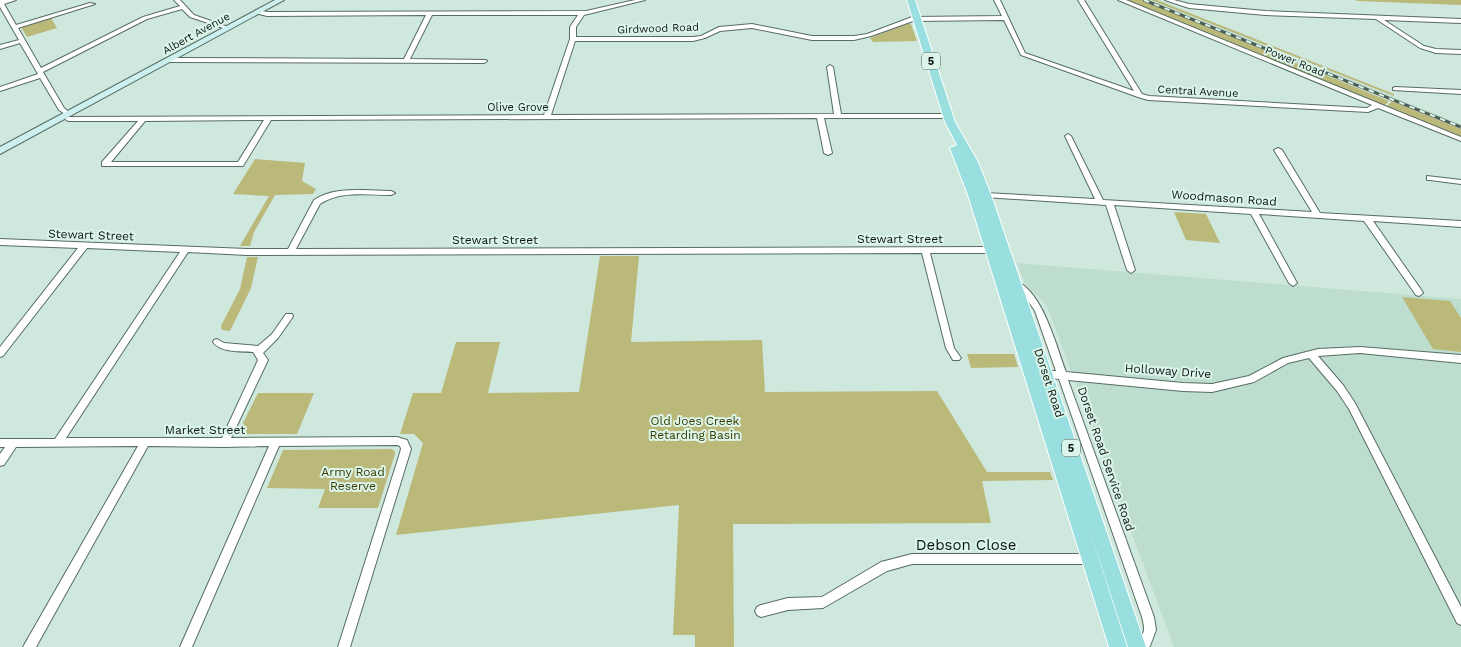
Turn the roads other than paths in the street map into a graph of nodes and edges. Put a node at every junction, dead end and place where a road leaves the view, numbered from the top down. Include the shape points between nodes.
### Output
1 (12, 0) edge
2 (177, 0) edge
3 (280, 0) edge
4 (642, 0) edge
5 (910, 0) edge
6 (997, 0) edge
7 (1081, 0) edge
8 (1121, 0) edge
9 (1168, 0) edge
10 (92, 4) dead end
11 (1, 6) edge
12 (183, 6) junction
13 (258, 12) junction
14 (582, 13) junction
15 (430, 14) junction
16 (916, 18) junction
17 (1005, 18) junction
18 (1378, 18) junction
19 (1461, 21) edge
20 (14, 27) junction
21 (228, 28) junction
22 (21, 40) junction
23 (573, 40) junction
24 (0, 47) edge
25 (1461, 52) edge
26 (170, 60) junction
27 (406, 61) junction
28 (484, 62) dead end
29 (830, 67) dead end
30 (40, 73) junction
31 (0, 89) edge
32 (1395, 89) dead end
33 (1461, 92) edge
34 (1140, 96) junction
35 (1378, 105) junction
36 (67, 115) junction
37 (820, 116) junction
38 (838, 116) junction
39 (547, 117) junction
40 (269, 118) junction
41 (143, 119) junction
42 (949, 119) junction
43 (1068, 136) dead end
44 (1461, 139) edge
45 (1278, 150) dead end
46 (0, 151) edge
47 (828, 153) dead end
48 (0, 155) edge
49 (1430, 178) dead end
50 (1461, 182) edge
51 (392, 193) dead end
52 (979, 195) junction
53 (1104, 202) junction
54 (1254, 212) junction
55 (1317, 215) junction
56 (1367, 219) junction
57 (1461, 224) edge
58 (0, 242) edge
59 (84, 246) junction
60 (185, 250) junction
61 (925, 250) junction
62 (997, 250) junction
63 (290, 252) junction
64 (1131, 270) dead end
65 (1293, 283) dead end
66 (1016, 284) junction
67 (1418, 293) dead end
68 (289, 316) dead end
69 (217, 342) dead end
70 (259, 351) junction
71 (1310, 353) junction
72 (0, 354) edge
73 (956, 358) dead end
74 (1461, 359) edge
75 (1046, 374) junction
76 (1064, 375) junction
77 (276, 442) junction
78 (0, 443) edge
79 (13, 443) junction
80 (58, 443) junction
81 (145, 443) junction
82 (224, 443) junction
83 (0, 462) edge
84 (1091, 559) junction
85 (762, 611) dead end
86 (1461, 619) edge
87 (29, 647) edge
88 (186, 647) edge
89 (344, 647) edge
90 (1118, 647) edge
91 (1137, 647) edge
92 (1142, 647) edge

1 - 11 street
2 - 12 street
3 - 13 main road, Albert Avenue
4 - 14 street
5 - 16 main road, Dorset Road / 5
6 - 17 street, Central Avenue
7 - 34 street
8 - 35 street, Power Road
9 - 18 street via 1183,6
10 - 20 street
11 - 20 street
12 - 21 street via 192,16
12 - 30 street via 145,18
13 - 15 street
13 - 21 main road, Albert Avenue
14 - 15 street
14 - 23 street via 573,27
15 - 27 street
16 - 17 street
16 - 23 street, Girdwood Road via 854,38 812,38 752,26 719,29 693,39
16 - 42 main road, Dorset Road / 5
17 - 34 street, Central Avenue via 1023,54
18 - 19 street
18 - 25 street via 1422,47
20 - 22 street
21 - 26 main road, Albert Avenue
22 - 24 street
22 - 30 street
23 - 39 street
26 - 27 street
26 - 36 main road, Albert Avenue
27 - 28 street
29 - 38 street
30 - 31 street
30 - 36 street
32 - 33 street
34 - 35 street, Central Avenue via 1368,110
35 - 44 street, Power Road
36 - 41 street, Olive Grove via 88,119
36 - 46 main road, Albert Avenue
36 - 48 main road, Albert Avenue
37 - 38 street, Olive Grove
37 - 39 street, Olive Grove
37 - 47 street
38 - 42 street, Olive Grove
39 - 40 street, Olive Grove
40 - 41 street, Olive Grove
40 - 41 street via 240,164 105,164
42 - 52 main road, Dorset Road / 5 via 955,145
43 - 53 street
45 - 55 street
49 - 50 street
51 - 63 street via 336,193 321,198
52 - 53 street, Woodmason Road
52 - 62 main road, Dorset Road / 5
53 - 54 street, Woodmason Road
53 - 64 street
54 - 55 street, Woodmason Road
54 - 65 street
55 - 56 street, Woodmason Road
56 - 57 street, Woodmason Road
56 - 67 street
58 - 59 street, Stewart Street
59 - 60 street, Stewart Street
59 - 72 street
60 - 63 street, Stewart Street
60 - 80 street
61 - 62 street, Stewart Street
61 - 63 street, Stewart Street
61 - 73 street via 950,348
62 - 66 main road, Dorset Road / 5
62 - 84 main road, Dorset Road / 5
66 - 75 main road, Dorset Road / 5
66 - 76 street, Dorset Road Service Road via 1039,310
68 - 70 street
69 - 70 street via 222,346
70 - 82 street via 262,366
71 - 74 street, Holloway Drive via 1360,350
71 - 76 street, Holloway Drive via 1286,360 1251,379 1212,388
71 - 86 street via 1352,406
75 - 76 street, Holloway Drive
75 - 91 main road, Dorset Road / 5
76 - 92 street, Dorset Road Service Road via 1150,624 1148,642
77 - 82 street, Market Street
77 - 88 street
77 - 89 street, Market Street via 397,441 406,449
78 - 79 street, Market Street
79 - 80 street, Market Street
79 - 83 street
80 - 81 street, Market Street
81 - 82 street, Market Street
81 - 87 street
84 - 85 street, Debson Close via 912,559 885,566 822,602 788,604
84 - 90 main road, Dorset Road / 5

